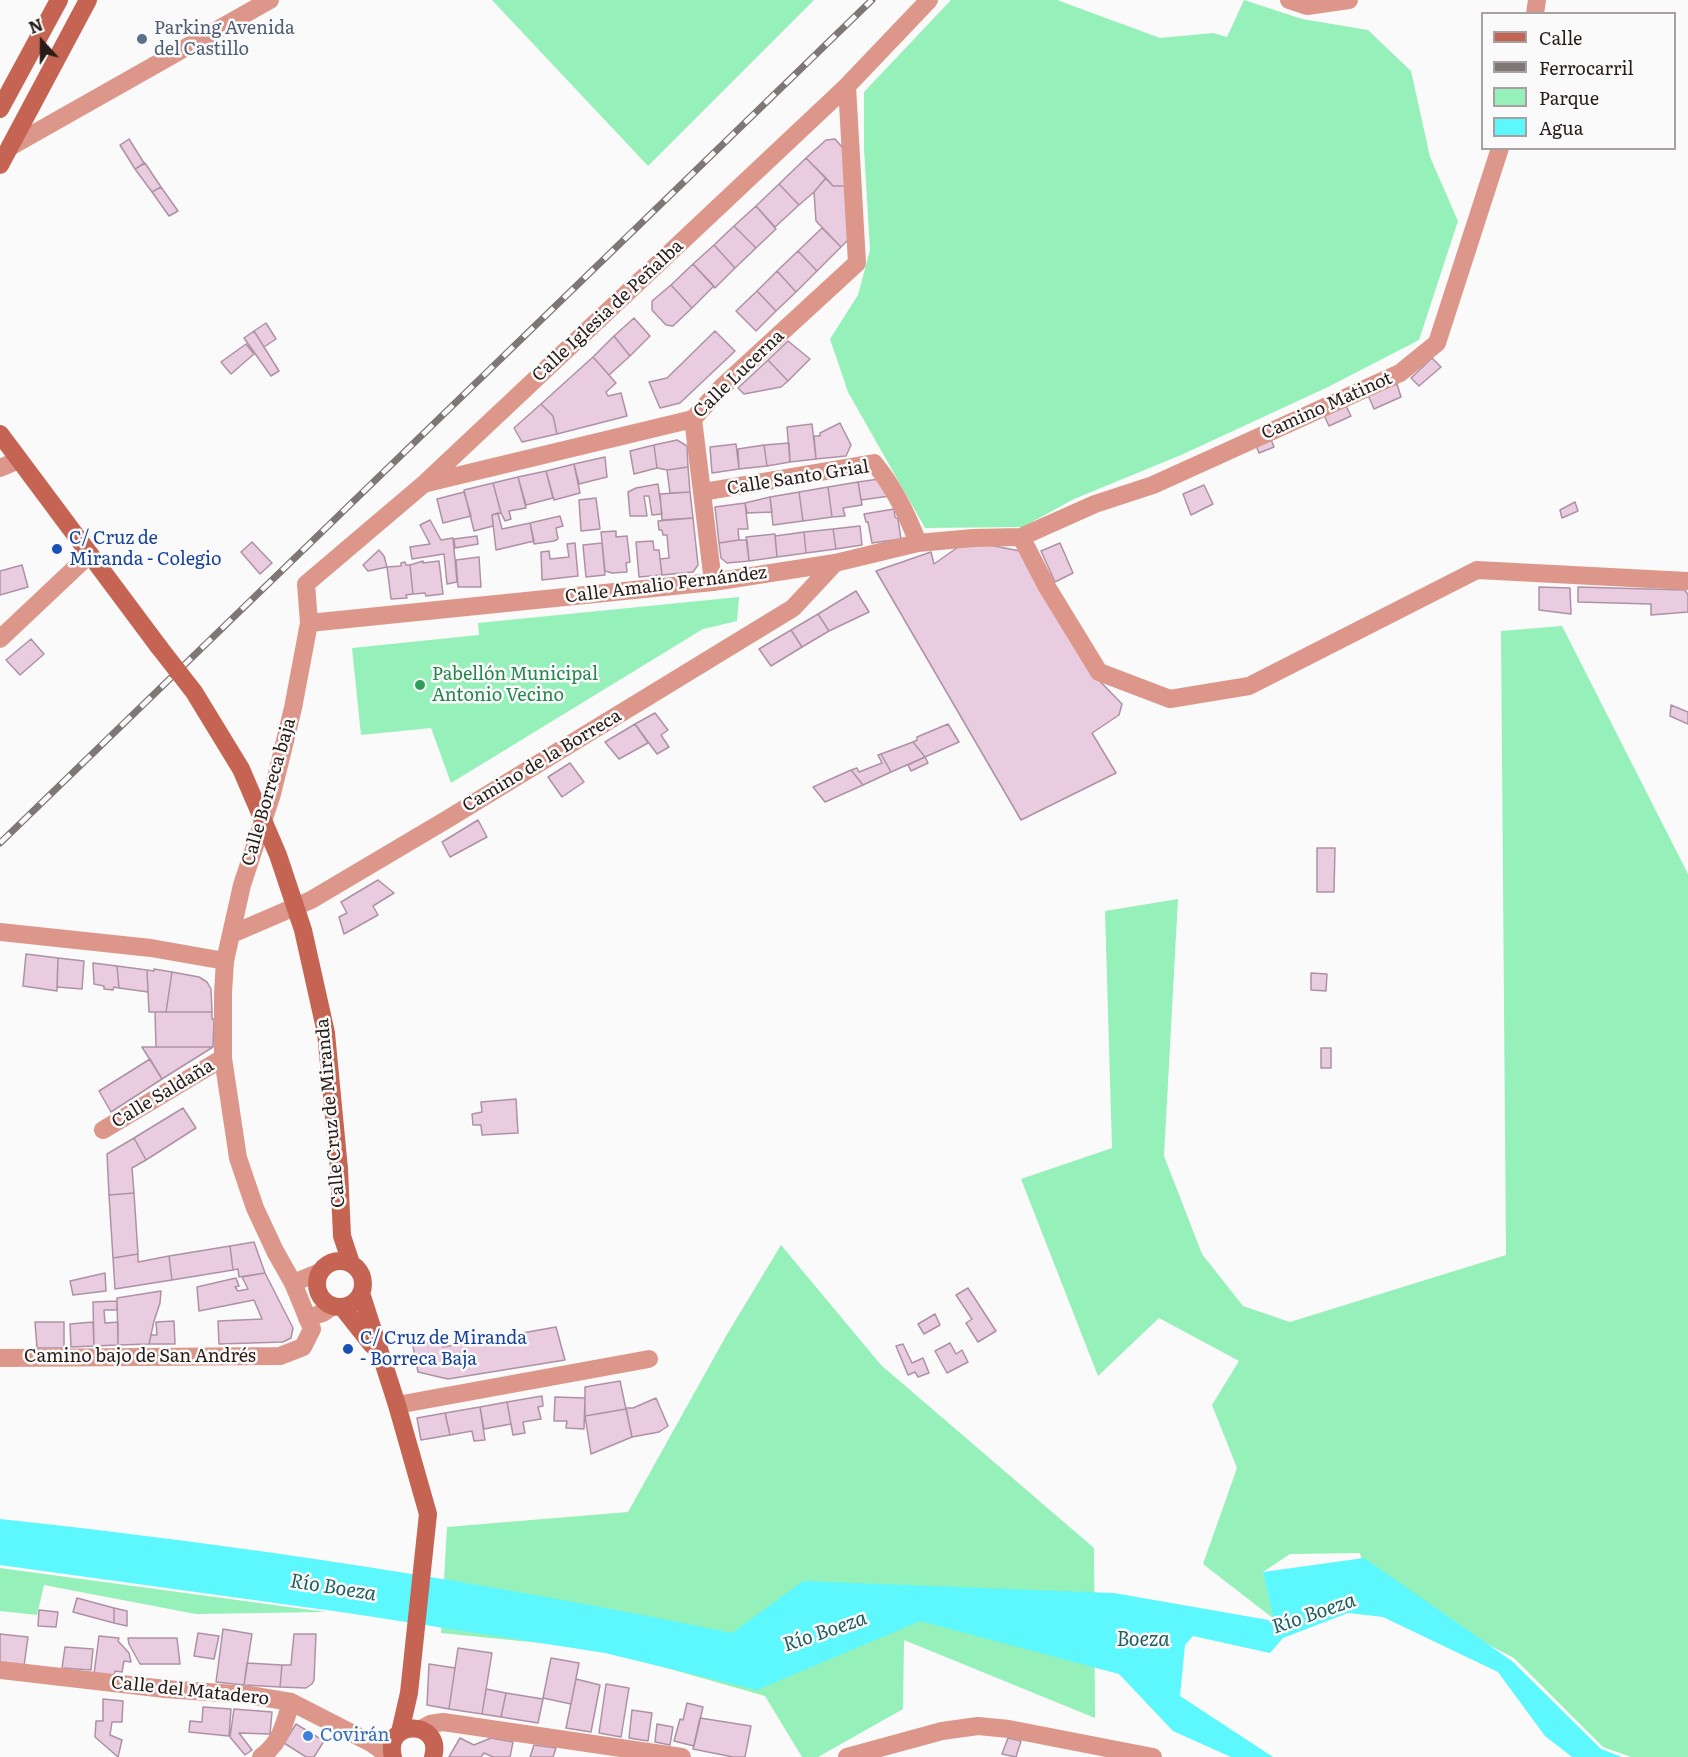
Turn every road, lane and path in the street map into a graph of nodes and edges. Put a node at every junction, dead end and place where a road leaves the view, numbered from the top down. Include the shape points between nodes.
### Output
1 (59, 0) edge
2 (88, 0) edge
3 (270, 0) edge
4 (929, 0) edge
5 (1289, 0) edge
6 (1349, 0) edge
7 (847, 86) junction
8 (0, 109) edge
9 (10, 147) junction
10 (1499, 150) edge
11 (0, 165) edge
12 (693, 419) junction
13 (0, 434) edge
14 (19, 460) junction
15 (0, 468) edge
16 (425, 483) junction
17 (703, 492) junction
18 (1021, 537) junction
19 (918, 543) junction
20 (90, 554) junction
21 (835, 563) junction
22 (1688, 581) edge
23 (713, 582) junction
24 (309, 623) junction
25 (0, 639) edge
26 (0, 932) edge
27 (232, 934) junction
28 (225, 960) junction
29 (223, 1058) junction
30 (103, 1130) dead end
31 (342, 1236) junction
32 (351, 1263) junction
33 (325, 1268) junction
34 (293, 1283) junction
35 (361, 1293) junction
36 (338, 1306) junction
37 (307, 1318) junction
38 (280, 1356) joint
39 (381, 1357) junction
40 (0, 1358) edge
41 (649, 1359) dead end
42 (397, 1405) junction
43 (0, 1670) edge
44 (408, 1697) junction
45 (291, 1702) junction
46 (429, 1744) edge
47 (394, 1746) edge
48 (367, 1750) edge
49 (261, 1757) edge
50 (682, 1757) edge
51 (847, 1757) edge
52 (1153, 1757) edge

1 - 8 street
2 - 9 street
3 - 9 street
4 - 7 street, Calle Iglesia de Peñalba
5 - 6 street via 1307,6
7 - 12 street, Calle Lucerna via 857,262 721,388
7 - 16 street, Calle Iglesia de Peñalba
9 - 11 street
10 - 18 street, Camino Matinot via 1437,342 1400,373 1153,485 1095,504
12 - 16 street, Calle Lucerna
12 - 17 street
13 - 14 street, Calle Cruz de Miranda
14 - 15 street
14 - 20 street, Calle Cruz de Miranda
16 - 24 street, Calle Iglesia de Peñalba via 306,584
17 - 19 street, Calle Santo Grial via 874,463 905,509
17 - 23 street
18 - 19 street, Calle Amalio Fernández
18 - 22 street via 1099,672 1170,699 1249,686 1476,570
19 - 21 street, Calle Amalio Fernández
20 - 25 street
20 - 31 street, Calle Cruz de Miranda, bridge via 194,692 241,769 278,855 303,930 326,1033
21 - 23 street, Calle Amalio Fernández
21 - 27 street, Camino de la Borreca via 793,608 311,900
23 - 24 street, Calle Amalio Fernández
24 - 27 street, Calle Borreca baja via 272,795 242,885
26 - 28 street
27 - 28 street, Calle Borreca baja
28 - 29 street, Calle Borreca baja
29 - 30 street, Calle Saldaña
29 - 34 street, Calle Borreca baja via 238,1158 255,1208
31 - 32 street, Calle Cruz de Miranda
31 - 33 street, Calle Cruz de Miranda
32 - 33 street via 340,1261
32 - 35 street via 360,1273
33 - 34 street
33 - 36 street via 317,1284 320,1295
34 - 37 street, Calle Borreca baja
35 - 36 street via 353,1303
35 - 39 street
36 - 37 street
36 - 39 street
37 - 38 street, Calle Borreca baja via 312,1329 303,1347
38 - 40 street, Camino bajo de San Andrés
39 - 42 street
41 - 42 street
42 - 44 street via 428,1514
43 - 45 street, Calle del Matadero
44 - 46 street
44 - 47 street
45 - 48 street, Calle del Matadero
45 - 49 street via 273,1748
46 - 47 street via 408,1728
46 - 50 street via 454,1723
47 - 48 street, Calle del Matadero
51 - 52 street via 942,1731 978,1726

